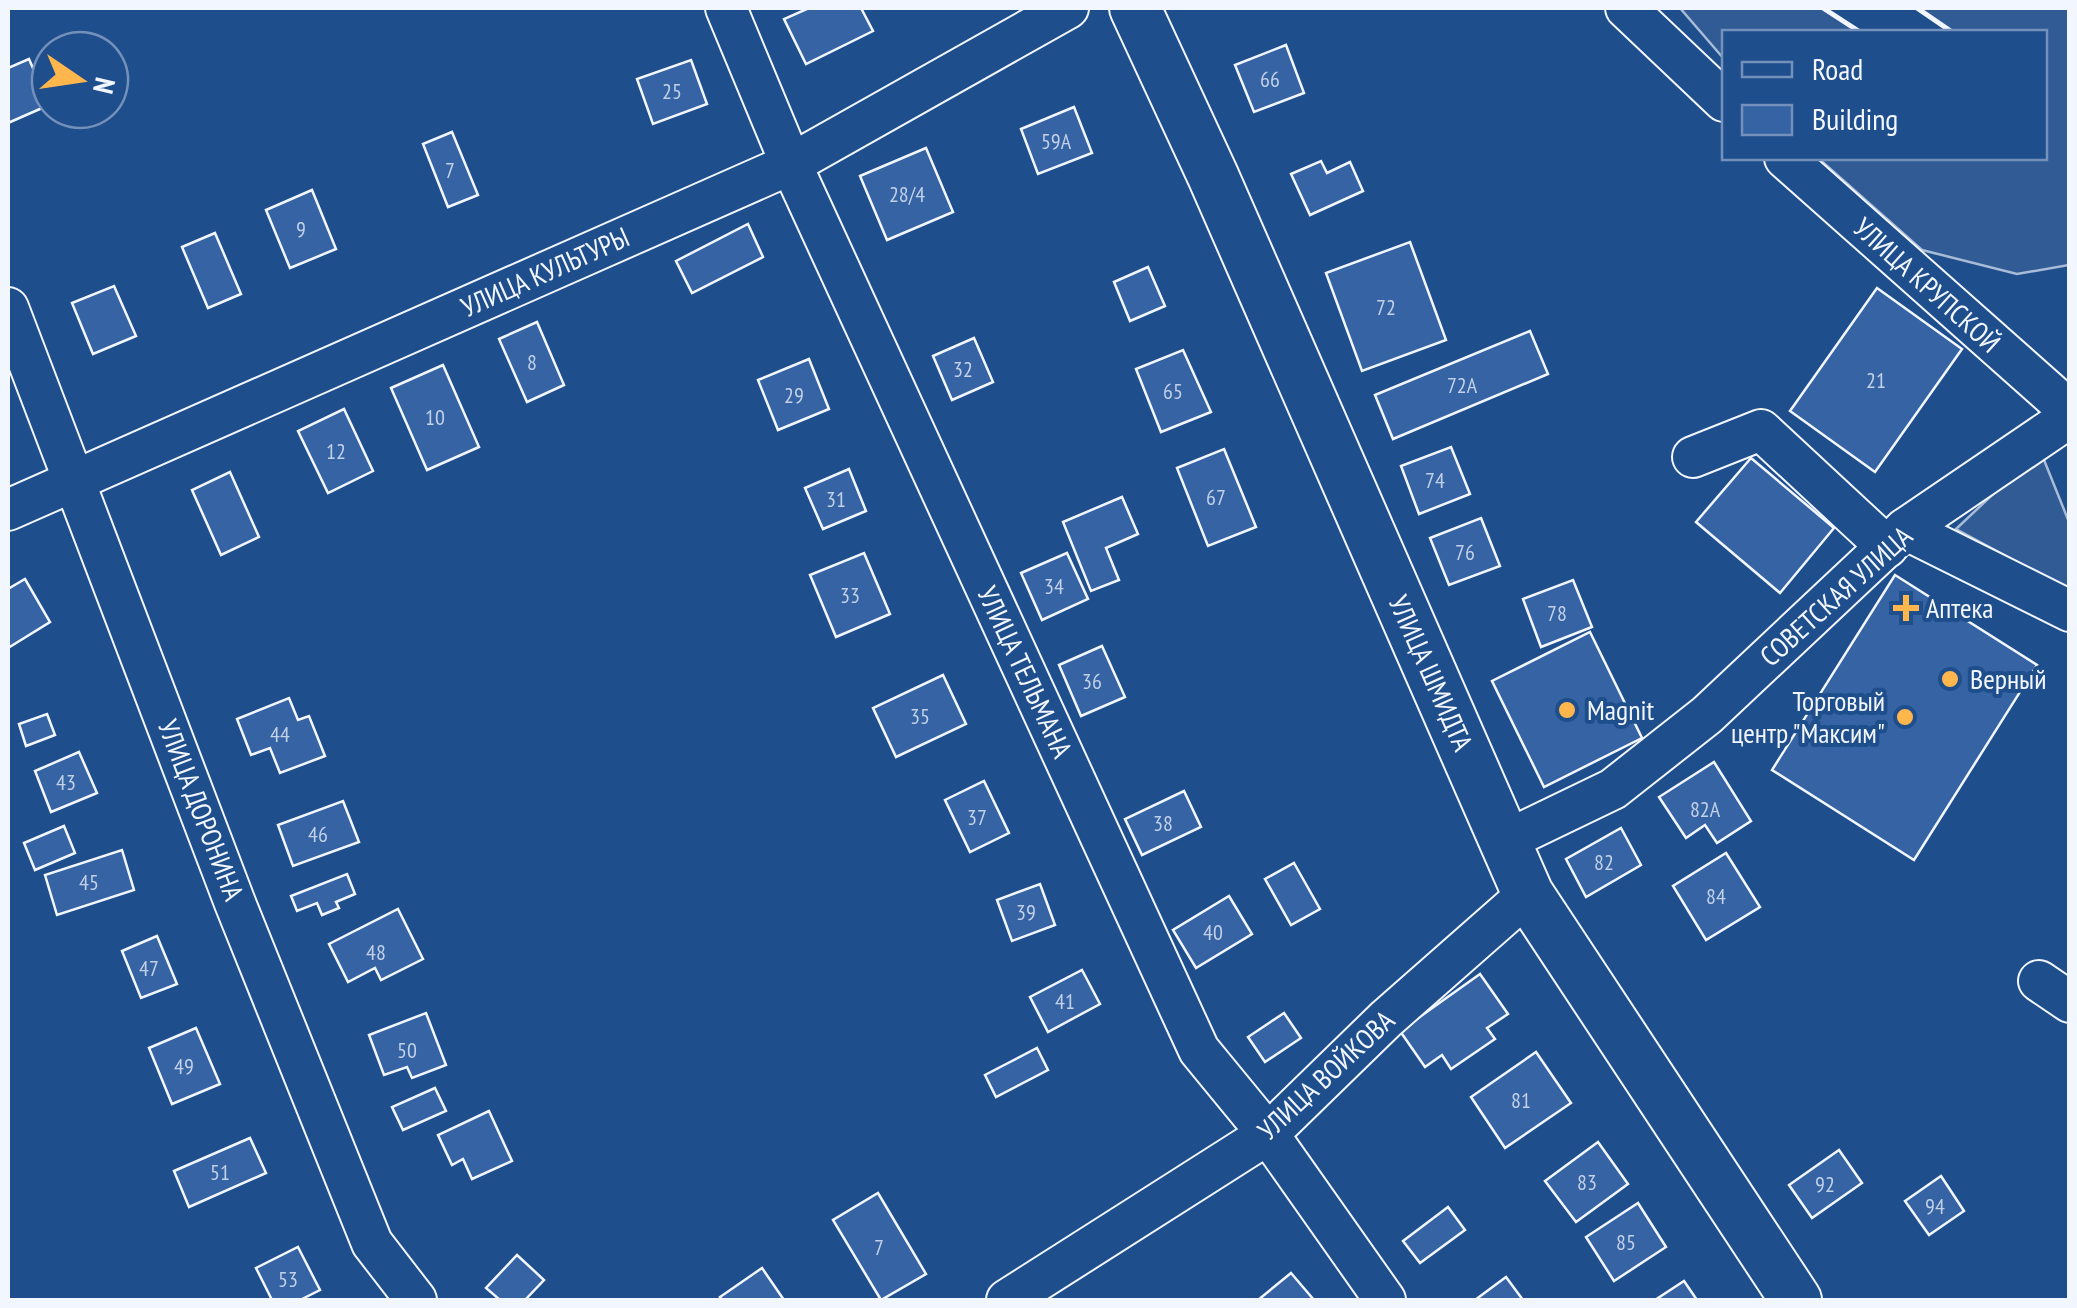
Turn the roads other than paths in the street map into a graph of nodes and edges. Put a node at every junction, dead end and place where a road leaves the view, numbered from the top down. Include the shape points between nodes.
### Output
1 (726, 8) edge
2 (1068, 8) edge
3 (1134, 8) edge
4 (1626, 8) edge
5 (1722, 99) edge
6 (1787, 160) edge
7 (791, 164) junction
8 (8, 308) edge
9 (2070, 414) edge
10 (1693, 457) dead end
11 (76, 480) junction
12 (8, 510) edge
13 (1896, 538) junction
14 (2070, 611) edge
15 (1505, 842) junction
16 (1528, 894) junction
17 (1268, 1134) junction
18 (416, 1300) edge
19 (1008, 1300) edge
20 (1386, 1300) edge
21 (1796, 1300) edge

1 - 7 street, УЛИЦА ТЕЛЬМАНА
2 - 7 street, УЛИЦА КУЛЬТУРЫ
3 - 15 main road, УЛИЦА ШМИДТА
4 - 5 street
6 - 9 street, УЛИЦА КРУПСКОЙ
7 - 11 street, УЛИЦА КУЛЬТУРЫ
7 - 17 street, УЛИЦА ТЕЛЬМАНА via 1199,1050
8 - 11 street, УЛИЦА ДОРОНИНА
9 - 13 street, СОВЕТСКАЯ УЛИЦА
10 - 13 street via 1760,430
11 - 12 street, УЛИЦА КУЛЬТУРЫ
11 - 18 street, УЛИЦА ДОРОНИНА via 372,1243
13 - 14 street
13 - 15 street, СОВЕТСКАЯ УЛИЦА via 1707,715 1612,790
15 - 16 main road, УЛИЦА ШМИДТА
16 - 17 street, УЛИЦА ВОЙКОВА
16 - 21 main road, УЛИЦА ШМИДТА
17 - 19 street, УЛИЦА ВОЙКОВА
17 - 20 street, УЛИЦА ТЕЛЬМАНА

